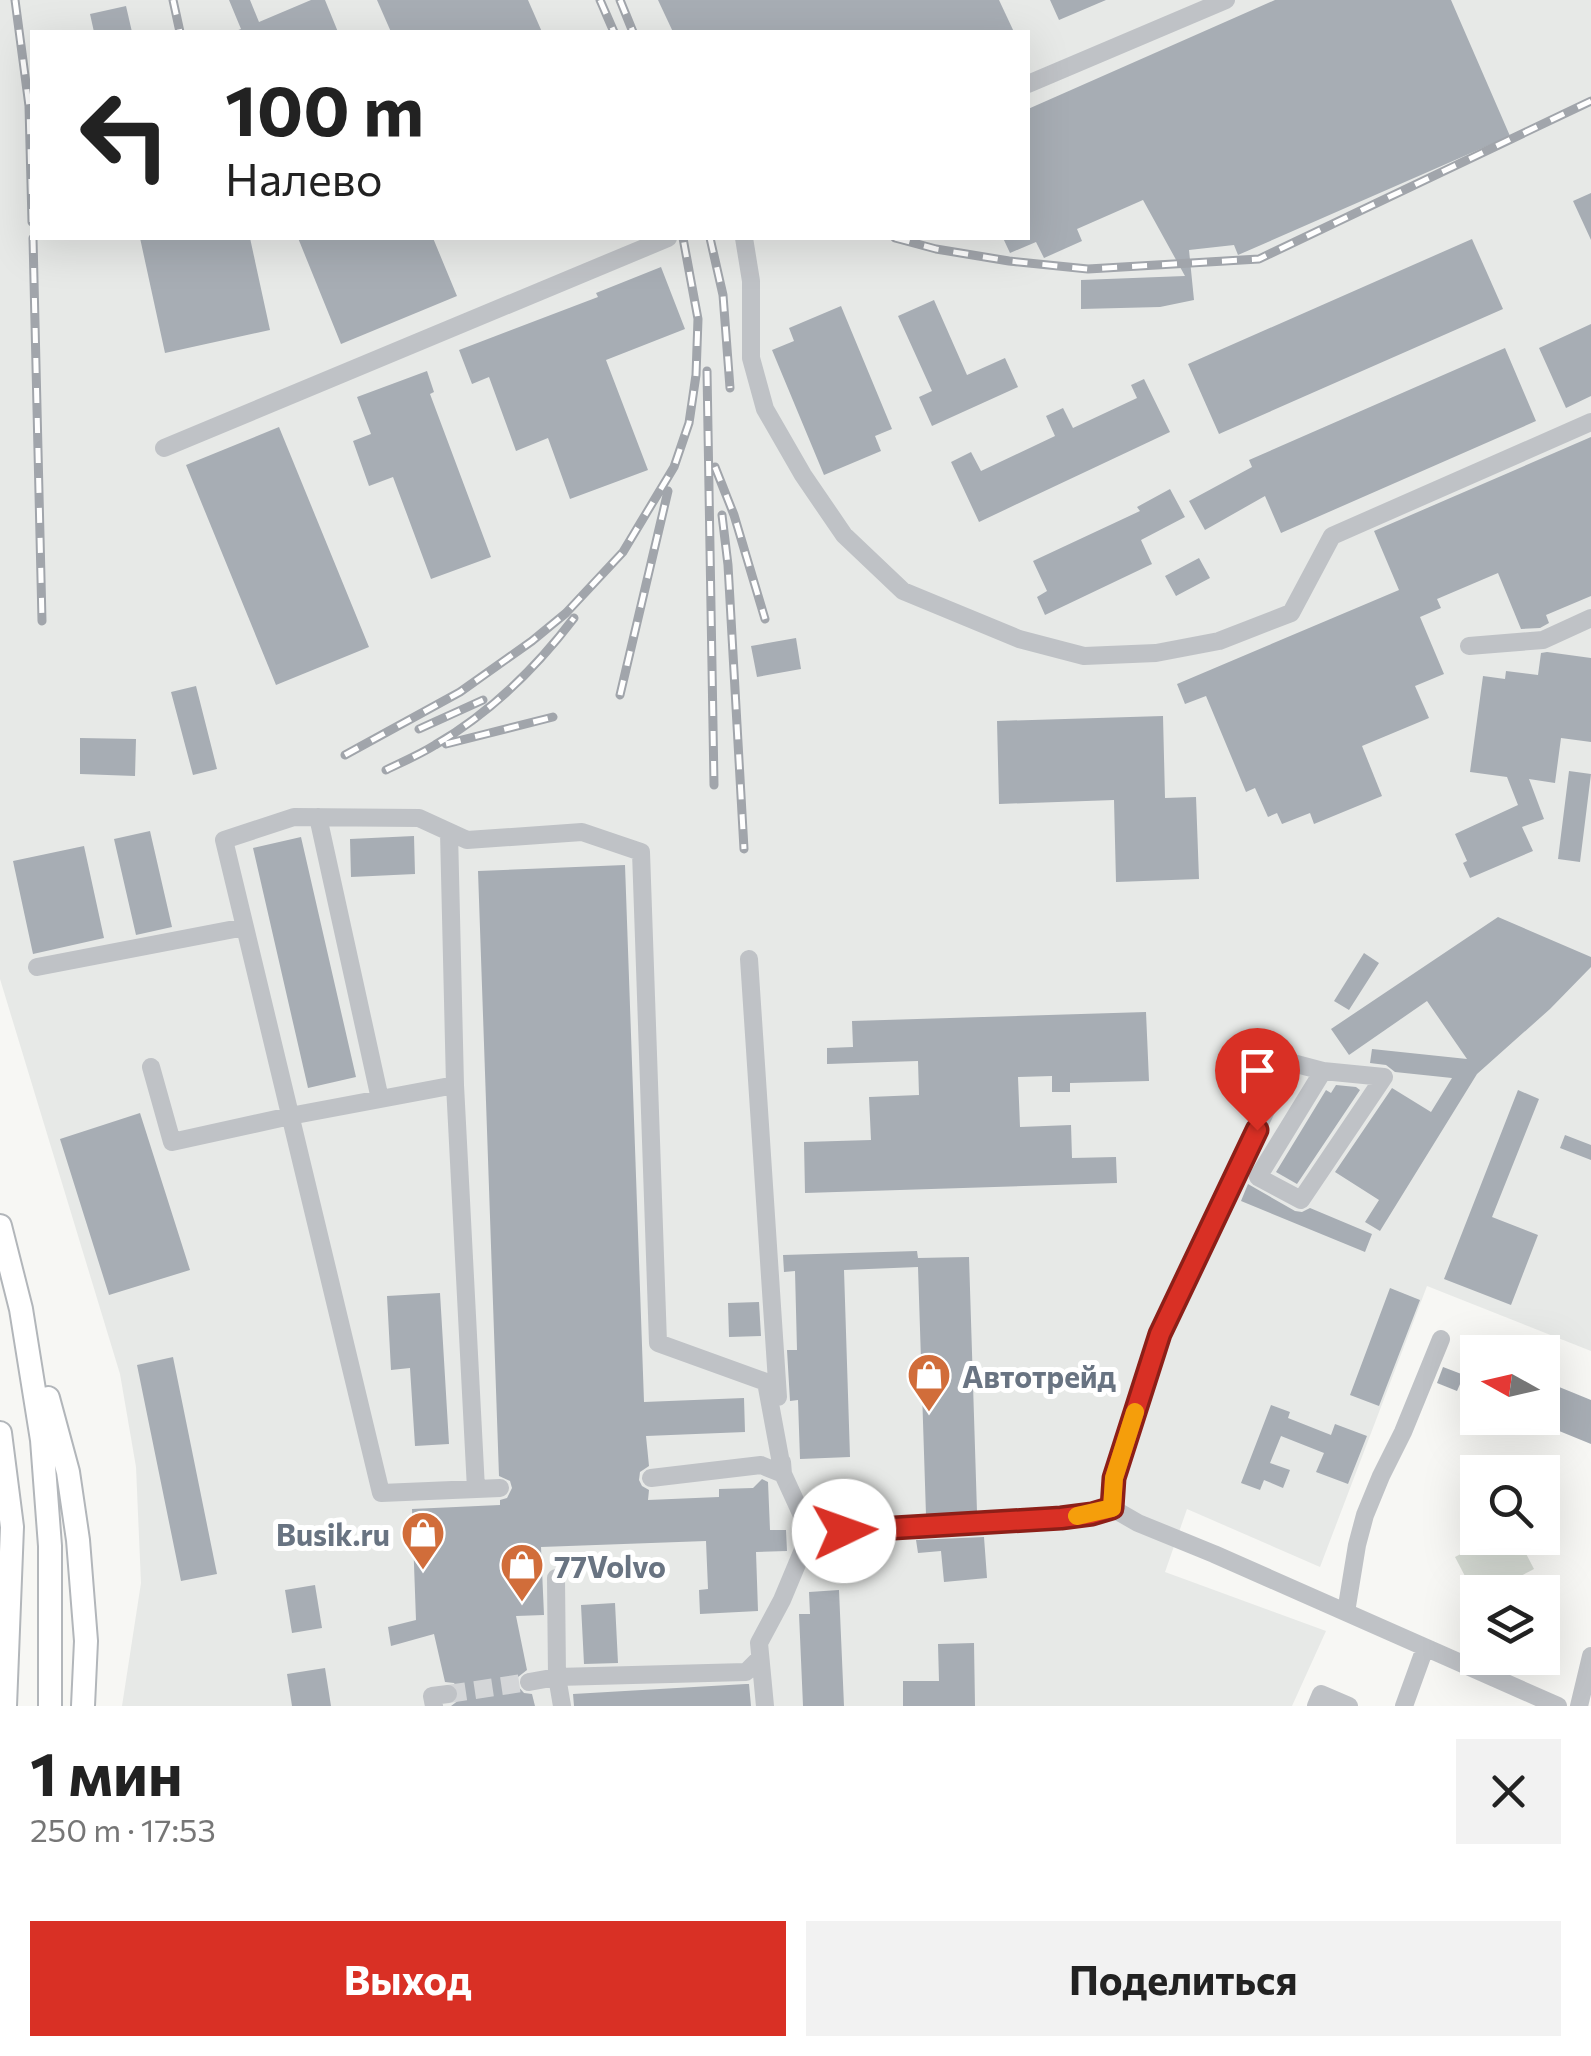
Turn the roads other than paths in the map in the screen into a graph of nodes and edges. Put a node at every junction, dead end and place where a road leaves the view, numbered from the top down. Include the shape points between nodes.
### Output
1 (1226, 0) edge
2 (1030, 83) edge
3 (663, 240) edge
4 (744, 240) edge
5 (1591, 422) edge
6 (164, 448) dead end
7 (1591, 618) edge
8 (1470, 646) dead end
9 (318, 817) junction
10 (449, 832) junction
11 (245, 927) junction
12 (749, 960) dead end
13 (37, 967) dead end
14 (151, 1067) dead end
15 (1324, 1071) junction
16 (454, 1085) junction
17 (380, 1099) junction
18 (290, 1116) junction
19 (0, 1226) edge
20 (21, 1309) junction
21 (1440, 1340) dead end
22 (0, 1433) edge
23 (783, 1474) junction
24 (651, 1478) dead end
25 (500, 1488) dead end
26 (476, 1489) junction
27 (1112, 1508) junction
28 (810, 1533) junction
29 (556, 1578) dead end
30 (1346, 1612) junction
31 (1426, 1648) junction
32 (1591, 1656) edge
33 (760, 1658) junction
34 (556, 1678) junction
35 (530, 1682) tunnel mouth
36 (5, 1706) edge
37 (50, 1706) edge
38 (83, 1706) edge
39 (562, 1706) edge
40 (765, 1706) edge
41 (1316, 1706) edge
42 (1349, 1706) edge
43 (1404, 1706) edge
44 (1558, 1706) edge
45 (1579, 1706) edge

1 - 2 street
3 - 6 street
4 - 5 street via 750,358 765,408 844,535 903,591 1019,639 1084,656 1219,641 1291,612 1332,536
7 - 8 street via 1543,640
9 - 10 street via 419,818
9 - 11 street via 224,840
9 - 17 street
10 - 16 street
10 - 23 street via 467,840 582,832 641,852 658,1342 766,1382
11 - 13 street
11 - 18 street
12 - 23 street
14 - 18 street via 172,1142
15 - 15 street via 1384,1077 1301,1200 1258,1177
15 - 27 street via 1289,1062 1160,1334 1114,1478
16 - 17 street
16 - 26 street
17 - 18 street
18 - 26 street via 381,1493
19 - 20 main road
20 - 37 main road via 50,1546
20 - 38 main road via 68,1472 86,1640
21 - 30 street via 1365,1514
22 - 36 main road via 12,1527
23 - 24 street via 760,1465
23 - 28 street via 806,1509
25 - 26 street
27 - 28 street via 992,1524
27 - 30 street
28 - 33 street via 807,1559 759,1643
29 - 34 street
30 - 31 street
31 - 43 street
31 - 44 street
32 - 45 street
33 - 34 street via 746,1672
33 - 40 street
34 - 35 street
34 - 39 street
41 - 42 street via 1321,1694

